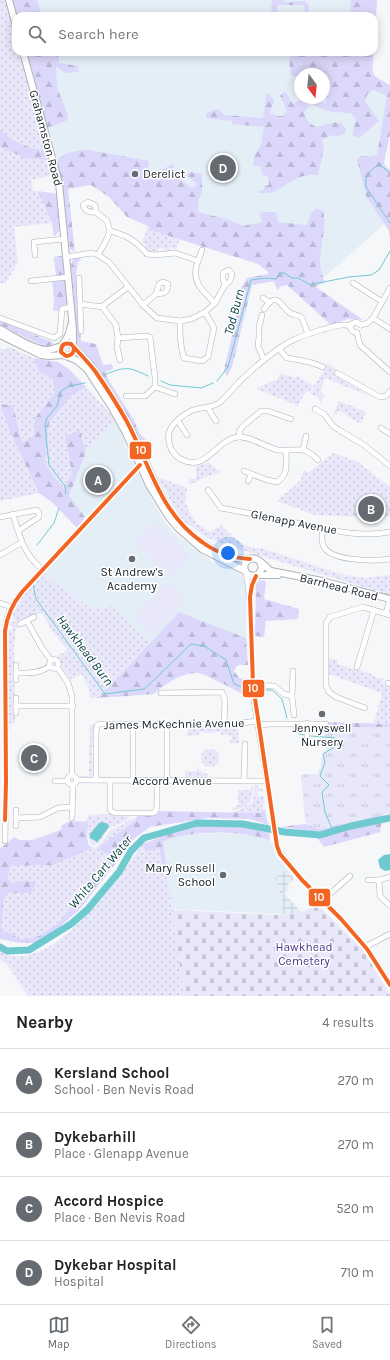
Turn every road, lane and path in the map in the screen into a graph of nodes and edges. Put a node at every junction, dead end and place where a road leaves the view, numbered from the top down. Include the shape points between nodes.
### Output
1 (9, 0) edge
2 (12, 12) edge
3 (24, 56) edge
4 (96, 212) dead end
5 (110, 231) junction
6 (64, 239) junction
7 (202, 250) dead end
8 (35, 255) dead end
9 (98, 255) junction
10 (66, 257) junction
11 (198, 261) junction
12 (68, 277) junction
13 (78, 278) dead end
14 (31, 281) dead end
15 (353, 283) dead end
16 (79, 286) junction
17 (85, 286) dead end
18 (225, 286) dead end
19 (128, 287) junction
20 (390, 288) edge
21 (156, 294) dead end
22 (263, 298) dead end
23 (381, 301) junction
24 (270, 302) junction
25 (215, 303) junction
26 (80, 304) junction
27 (143, 305) junction
28 (71, 307) junction
29 (103, 307) junction
30 (264, 309) dead end
31 (205, 312) junction
32 (262, 315) dead end
33 (0, 318) edge
34 (372, 318) junction
35 (72, 320) junction
36 (180, 321) junction
37 (361, 325) junction
38 (351, 326) junction
39 (0, 329) edge
40 (390, 329) edge
41 (81, 331) dead end
42 (357, 333) junction
43 (308, 334) junction
44 (0, 335) edge
45 (118, 338) junction
46 (63, 345) junction
47 (73, 347) junction
48 (279, 349) junction
49 (65, 355) junction
50 (120, 360) dead end
51 (264, 360) junction
52 (323, 367) dead end
53 (390, 372) edge
54 (337, 373) dead end
55 (155, 387) junction
56 (390, 391) edge
57 (175, 394) dead end
58 (126, 396) dead end
59 (208, 408) junction
60 (262, 408) junction
61 (315, 409) dead end
62 (266, 416) dead end
63 (291, 419) dead end
64 (178, 420) junction
65 (216, 421) dead end
66 (381, 428) dead end
67 (390, 434) edge
68 (187, 435) dead end
69 (306, 436) dead end
70 (239, 437) junction
71 (303, 450) junction
72 (286, 451) junction
73 (318, 460) dead end
74 (140, 465) junction
75 (390, 466) edge
76 (244, 471) dead end
77 (251, 475) junction
78 (248, 481) dead end
79 (208, 490) dead end
80 (13, 514) junction
81 (0, 517) edge
82 (323, 529) junction
83 (18, 531) junction
84 (390, 532) edge
85 (21, 543) junction
86 (0, 555) edge
87 (250, 559) junction
88 (390, 559) edge
89 (260, 562) junction
90 (43, 570) junction
91 (246, 572) junction
92 (257, 575) junction
93 (287, 575) junction
94 (250, 597) junction
95 (390, 599) edge
96 (0, 603) edge
97 (11, 607) junction
98 (374, 610) junction
99 (388, 614) edge
100 (34, 617) dead end
101 (27, 621) junction
102 (20, 624) dead end
103 (3, 631) edge
104 (51, 660) junction
105 (16, 665) dead end
106 (50, 666) junction
107 (57, 667) junction
108 (357, 667) dead end
109 (294, 671) dead end
110 (16, 673) junction
111 (16, 680) dead end
112 (252, 685) junction
113 (160, 693) dead end
114 (292, 696) junction
115 (16, 698) dead end
116 (16, 706) junction
117 (73, 706) junction
118 (365, 708) dead end
119 (16, 713) dead end
120 (294, 715) dead end
121 (258, 723) junction
122 (307, 723) junction
123 (134, 724) junction
124 (167, 724) junction
125 (224, 724) junction
126 (326, 724) dead end
127 (3, 730) edge
128 (307, 740) dead end
129 (244, 744) dead end
130 (96, 780) junction
131 (55, 781) dead end
132 (110, 781) junction
133 (134, 781) junction
134 (156, 781) junction
135 (166, 781) junction
136 (244, 781) junction
137 (266, 781) junction
138 (0, 782) edge
139 (6, 782) junction
140 (72, 782) junction
141 (72, 807) junction
142 (16, 810) dead end
143 (16, 818) junction
144 (72, 818) dead end
145 (3, 820) edge
146 (16, 826) dead end
147 (5, 841) dead end
148 (350, 876) dead end
149 (390, 877) edge
150 (368, 880) dead end
151 (379, 880) junction
152 (322, 901) junction
153 (390, 906) edge
154 (390, 934) edge
155 (365, 947) junction
156 (390, 985) edge

1 - 2 main road
3 - 6 main road, Grahamston Road via 59,183
4 - 5 street via 107,222
5 - 9 street
5 - 11 street via 133,240 147,254 175,253
6 - 8 street via 34,242
6 - 10 main road, Grahamston Road
7 - 11 street
9 - 10 street via 85,253
9 - 19 street via 109,262
10 - 12 main road, Grahamston Road
11 - 25 street via 196,280 201,290
12 - 14 street
12 - 28 main road, Grahamston Road
13 - 16 street
15 - 23 street
16 - 17 street
16 - 26 street
18 - 25 street
19 - 27 street
19 - 29 street
20 - 23 street
21 - 27 street
22 - 24 street
23 - 34 street
24 - 30 street
24 - 43 street via 279,301 291,313 302,318
25 - 31 street
26 - 29 street
26 - 41 street
27 - 36 street via 157,318
28 - 33 street via 62,309 60,334 54,338
28 - 35 main road, Grahamston Road
29 - 45 street via 116,325
31 - 36 street
31 - 36 street via 214,331 208,358 184,358 180,341
32 - 51 street via 258,346
34 - 37 street via 368,323
34 - 40 street
35 - 46 main road, Grahamston Road
35 - 47 main road, Grahamston Road
37 - 38 street via 356,322
37 - 42 street
38 - 42 street via 352,331
38 - 43 street via 336,326
39 - 46 main road via 43,349 50,350
42 - 53 street via 360,345
43 - 48 street
44 - 49 main road via 41,355
45 - 50 street via 117,355
45 - 55 street via 150,337
46 - 47 main road via 67,343
46 - 49 main road via 61,350
47 - 49 main road via 72,354
47 - 87 main road via 94,370 116,404 151,476 179,522 197,539 217,552 236,559
48 - 51 street
48 - 52 street via 287,358
49 - 74 main road via 76,360 87,370 117,416
51 - 59 street via 224,398
54 - 56 street via 380,397 386,396
55 - 57 street
55 - 58 street via 145,396 135,399
59 - 64 street via 192,410
59 - 65 street
60 - 62 street
60 - 63 street
60 - 70 street via 243,426
61 - 75 street via 324,414 333,426 364,445
64 - 68 street
64 - 70 street via 170,430 170,444 173,452 187,462 195,463 202,460 224,442
66 - 67 street
69 - 71 street
70 - 72 street
71 - 72 street
71 - 73 street
72 - 77 street via 284,476 277,482
74 - 90 street
74 - 91 main road via 162,507 181,532 202,549
76 - 77 street
77 - 78 street
79 - 82 street, Glenapp Avenue via 221,508
80 - 81 street
80 - 83 street
80 - 83 street via 33,510 39,513 35,520
82 - 84 street, Glenapp Avenue via 361,534
82 - 88 street via 323,545 332,554 360,560
83 - 85 street
85 - 86 street
85 - 90 street
87 - 89 main road
87 - 91 main road via 244,566
89 - 92 main road via 262,568
89 - 93 main road, Barrhead Road via 272,571
90 - 97 street
91 - 92 main road via 251,576
91 - 94 street
92 - 93 main road, Barrhead Road
92 - 94 street
93 - 95 main road, Barrhead Road
94 - 112 street
95 - 99 street
96 - 97 street
97 - 103 street
98 - 99 street
98 - 108 street
98 - 118 street via 363,607 330,617 326,623 326,685 329,692
100 - 101 street
101 - 102 street
101 - 104 street
103 - 127 street
104 - 106 street
104 - 107 street via 58,661
105 - 110 street
106 - 107 street
106 - 110 street via 34,673
107 - 117 street via 71,690
109 - 114 street
110 - 111 street
112 - 114 street via 274,686 284,694
112 - 121 street
113 - 125 street via 222,692 225,700
114 - 120 street
115 - 116 street
116 - 117 street
116 - 119 street
117 - 140 street via 72,776 69,778
121 - 122 street, James McKechnie Avenue
121 - 125 street, James McKechnie Avenue
121 - 137 street
122 - 126 street, James McKechnie Avenue
122 - 128 street
123 - 124 street, James McKechnie Avenue
123 - 130 street, James McKechnie Avenue via 97,726
123 - 133 street
124 - 125 street, James McKechnie Avenue
124 - 135 street
127 - 139 street
129 - 136 street
130 - 132 street, Accord Avenue
130 - 140 street, Accord Avenue
131 - 140 street, Accord Avenue
132 - 133 street, Accord Avenue
132 - 134 street via 111,811 153,813 157,807
133 - 134 street, Accord Avenue
134 - 135 street, Accord Avenue
135 - 136 street, Accord Avenue
136 - 137 street, Accord Avenue
137 - 152 street via 280,854
138 - 139 street
139 - 145 street
140 - 141 street
141 - 143 street via 58,808 40,817
141 - 144 street
142 - 143 street
143 - 146 street
145 - 147 street
148 - 152 street
149 - 151 street
150 - 151 street
151 - 153 street via 380,896
152 - 155 street
154 - 155 street
155 - 156 street

